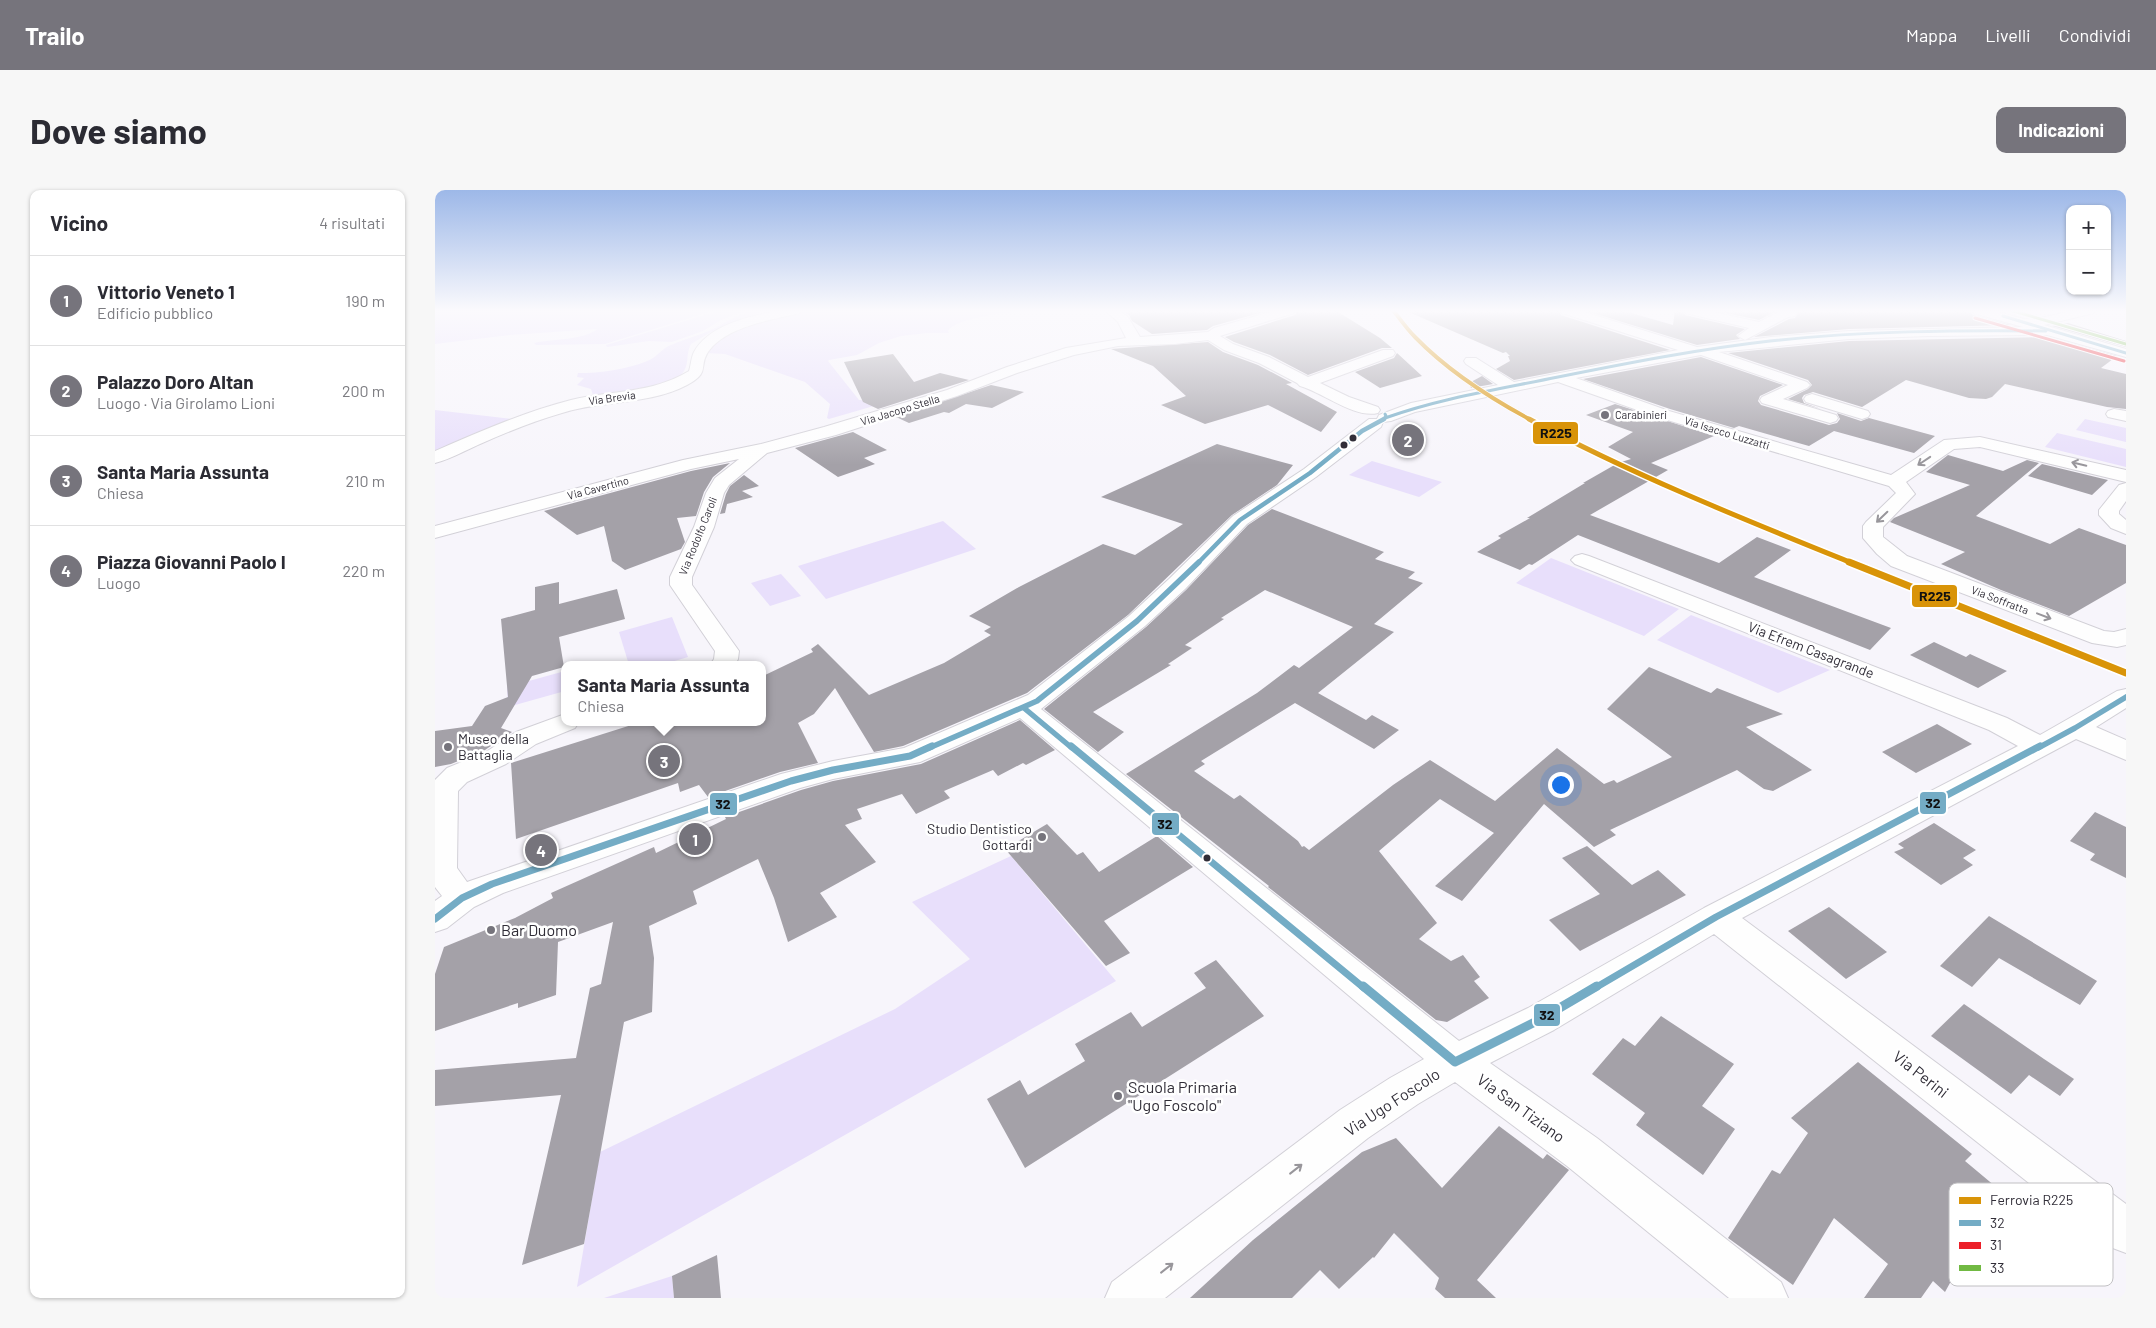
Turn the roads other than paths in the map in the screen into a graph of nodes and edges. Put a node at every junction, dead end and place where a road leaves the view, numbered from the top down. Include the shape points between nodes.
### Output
1 (698, 362) edge
2 (1038, 362) edge
3 (1266, 362) edge
4 (1364, 362) edge
5 (1472, 362) edge
6 (1643, 362) edge
7 (1731, 362) edge
8 (1559, 378) junction
9 (1305, 383) junction
10 (1512, 387) junction
11 (1325, 392) junction
12 (1787, 392) junction
13 (1862, 414) dead end
14 (1351, 415) junction
15 (1378, 417) junction
16 (1830, 418) dead end
17 (762, 449) junction
18 (1332, 456) junction
19 (435, 458) edge
20 (2126, 476) edge
21 (1896, 482) junction
22 (2126, 489) edge
23 (2126, 528) edge
24 (435, 532) edge
25 (1581, 560) dead end
26 (2126, 636) edge
27 (724, 661) edge
28 (2126, 697) edge
29 (1024, 708) junction
30 (561, 724) edge
31 (2075, 728) junction
32 (2038, 746) junction
33 (2126, 751) edge
34 (449, 899) edge
35 (1716, 917) junction
36 (435, 919) edge
37 (1455, 1062) junction
38 (2063, 1183) edge
39 (2113, 1221) edge
40 (2126, 1231) edge
41 (1128, 1298) edge
42 (1765, 1298) edge

1 - 19 street, Via Brevia via 695,374 677,386 555,409 491,431
2 - 17 street, Via Jacopo Stella via 902,410
3 - 9 street
4 - 9 street
5 - 10 street
6 - 8 street
7 - 12 street via 1802,385
8 - 10 street
8 - 21 street, Via Isacco Luzzatti via 1663,414
9 - 11 street
10 - 15 street
11 - 14 street
11 - 15 street
12 - 13 street
12 - 16 street via 1768,400
14 - 15 street via 1359,422
14 - 18 street
15 - 18 street
17 - 24 street, Via Cavertino via 689,464
17 - 27 street, Via Rodolfo Caroli via 722,482 715,493 704,527 681,577 681,585 725,648
18 - 29 street via 1240,520 1137,621 1051,692
20 -> 21 street via 1980,442 1962,442 1950,444
21 -> 26 street, Via Soffratta via 1906,494 1873,526 1873,538 1899,561 2100,638 2117,640
22 - 23 street via 2109,510 2109,515
25 - 32 street, Via Efrem Casagrande via 1998,724
28 - 31 street, Via Ugo Foscolo
29 - 34 street via 910,756 814,774
29 - 37 street, Via San Tiziano
30 - 34 street via 526,738 496,758 457,775 444,788 441,868
31 - 32 street, Via Ugo Foscolo
31 - 33 street
32 - 35 street, Via Ugo Foscolo
34 - 36 street
35 - 37 street, Via Ugo Foscolo via 1541,1018
35 - 38 street, Via Perini
41 -> 37 street, Via Ugo Foscolo via 1354,1124
37 - 42 street, Via San Tiziano via 1582,1152
39 - 40 street, Via Perini

